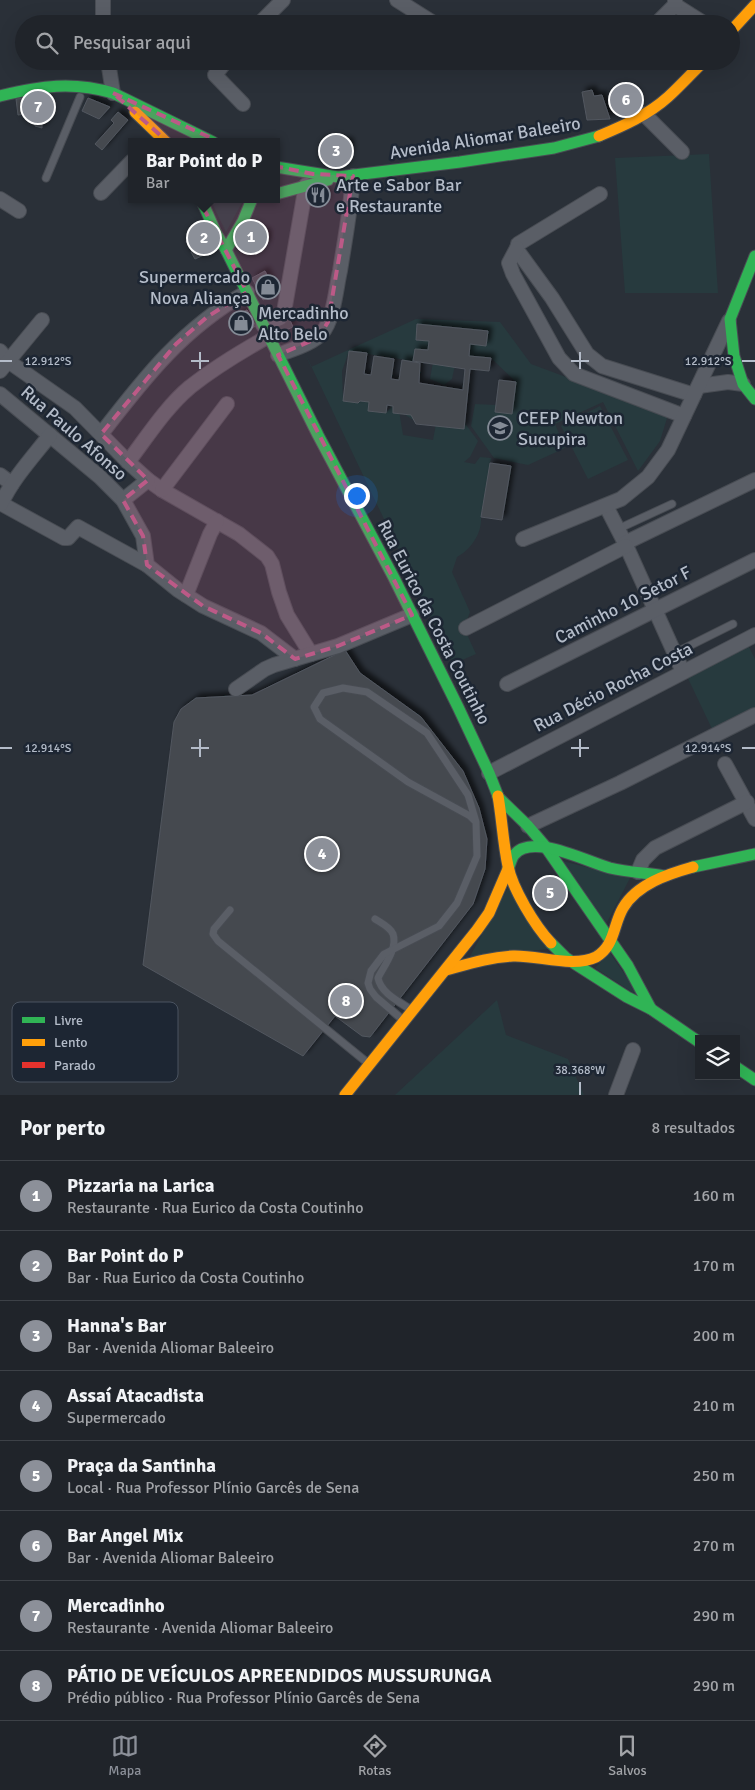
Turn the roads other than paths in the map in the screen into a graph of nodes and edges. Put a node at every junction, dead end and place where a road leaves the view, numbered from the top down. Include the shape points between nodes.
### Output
1 (103, 0) edge
2 (283, 0) edge
3 (397, 0) edge
4 (675, 2) edge
5 (755, 5) edge
6 (103, 15) edge
7 (269, 15) edge
8 (421, 15) edge
9 (664, 15) edge
10 (693, 15) edge
11 (740, 21) edge
12 (109, 70) edge
13 (219, 70) edge
14 (695, 70) edge
15 (83, 92) junction
16 (113, 93) junction
17 (0, 96) edge
18 (243, 104) dead end
19 (644, 114) junction
20 (158, 138) edge
21 (204, 138) edge
22 (682, 152) dead end
23 (128, 165) edge
24 (280, 168) edge
25 (353, 176) junction
26 (338, 177) junction
27 (46, 178) dead end
28 (306, 185) junction
29 (101, 193) dead end
30 (280, 193) edge
31 (600, 194) dead end
32 (0, 199) edge
33 (203, 203) edge
34 (251, 204) edge
35 (18, 211) dead end
36 (517, 248) junction
37 (226, 250) junction
38 (755, 256) edge
39 (247, 292) junction
40 (730, 319) junction
41 (42, 320) dead end
42 (266, 331) junction
43 (278, 355) junction
44 (3, 361) edge
45 (743, 384) junction
46 (696, 390) junction
47 (0, 394) edge
48 (755, 399) edge
49 (227, 404) dead end
50 (684, 416) junction
51 (101, 434) junction
52 (50, 435) junction
53 (128, 462) junction
54 (0, 474) edge
55 (148, 480) junction
56 (755, 480) edge
57 (12, 484) junction
58 (162, 490) junction
59 (123, 500) junction
60 (0, 504) edge
61 (672, 504) dead end
62 (606, 506) junction
63 (217, 521) junction
64 (618, 529) junction
65 (523, 539) dead end
66 (625, 544) junction
67 (755, 560) edge
68 (147, 565) junction
69 (186, 594) junction
70 (654, 610) junction
71 (412, 615) junction
72 (733, 624) dead end
73 (466, 628) dead end
74 (755, 635) edge
75 (675, 653) junction
76 (311, 654) junction
77 (295, 659) junction
78 (684, 672) junction
79 (507, 684) dead end
80 (236, 689) dead end
81 (755, 715) edge
82 (725, 764) dead end
83 (489, 773) junction
84 (498, 797) junction
85 (747, 802) junction
86 (755, 818) edge
87 (476, 822) junction
88 (528, 826) junction
89 (544, 846) junction
90 (755, 854) edge
91 (508, 867) junction
92 (638, 872) junction
93 (664, 876) junction
94 (230, 910) dead end
95 (375, 919) dead end
96 (611, 943) junction
97 (394, 948) junction
98 (573, 961) junction
99 (446, 970) junction
100 (651, 1009) junction
101 (412, 1011) junction
102 (404, 1021) junction
103 (695, 1039) edge
104 (633, 1050) dead end
105 (369, 1064) junction
106 (740, 1070) edge
107 (755, 1080) edge
108 (345, 1095) edge
109 (616, 1095) edge

1 - 6 street
2 - 7 street
3 - 8 street
4 - 9 street
4 - 10 street
5 - 11 main road
12 - 16 street
13 - 18 street via 215,75
14 - 19 main road, Avenida Aliomar Baleeiro via 667,98
15 - 16 main road
15 - 17 main road via 54,84
15 - 27 lane
16 - 20 main road
16 - 21 main road
19 - 22 street
19 - 25 main road, Avenida Aliomar Baleeiro via 596,137 554,148
23 - 29 street
24 - 26 main road, Avenida Aliomar Baleeiro
25 - 26 main road, Avenida Aliomar Baleeiro
25 - 43 street via 350,214 334,300 324,332 318,338
26 - 28 main road
28 - 30 main road
28 - 42 street via 284,312
31 - 36 street via 518,244
32 - 35 street
33 - 37 main road, Rua Eurico da Costa Coutinho
34 - 37 main road
36 - 46 street via 594,361 610,369
36 - 50 street via 509,264 513,274 567,368 574,374
37 - 39 main road, Rua Eurico da Costa Coutinho
38 - 40 main road
39 - 42 main road, Rua Eurico da Costa Coutinho
39 - 51 street via 207,317 176,344
40 - 45 main road via 734,356
40 - 46 street
41 - 44 street
42 - 43 main road, Rua Eurico da Costa Coutinho
42 - 53 street via 190,388
43 - 71 main road, Rua Eurico da Costa Coutinho
44 - 51 street via 75,408
45 - 46 street via 728,382
45 - 48 main road
46 - 50 street
47 - 52 street, Rua Paulo Afonso
49 - 58 street
50 - 62 street via 668,450 648,477 621,499
51 - 53 street
52 - 57 street
52 - 59 street, Rua Paulo Afonso via 100,476
53 - 55 street
54 - 57 street
55 - 58 street
55 - 59 street, Rua Paulo Afonso
56 - 66 street
57 - 60 street
58 - 63 street
59 - 68 street, Rua Paulo Afonso via 143,536
60 - 68 street via 64,538 77,528 82,529
61 - 64 lane
62 - 64 street
62 - 65 street
63 - 69 street
63 - 76 street via 267,556 287,615
64 - 66 street
66 - 70 street
66 - 73 street
67 - 70 street, Caminho 10 Setor F
68 - 69 street
69 - 77 street via 203,606 261,633
70 - 75 street
70 - 79 street, Caminho 10 Setor F
71 - 76 street
71 - 83 main road, Rua Eurico da Costa Coutinho
72 - 75 lane
74 - 78 street, Rua Décio Rocha Costa
75 - 78 street
76 - 77 street
77 - 80 street via 265,669
78 - 83 street, Rua Décio Rocha Costa
81 - 88 street
82 - 85 street
83 - 84 main road, Rua Eurico da Costa Coutinho
84 - 88 main road, Rua Eurico da Costa Coutinho
84 - 91 main road, Rua Eurico da Costa Coutinho
85 - 86 street
85 - 92 street via 655,848 643,860
87 - 87 lane via 468,795 427,734 367,692 343,688 323,693 314,707 320,720 408,782
87 - 97 lane via 478,856 458,903 439,926
88 - 89 main road, Rua Eurico da Costa Coutinho
89 - 91 main road via 522,849
89 - 92 main road via 611,868
89 - 96 main road, Rua Eurico da Costa Coutinho
90 - 93 main road
91 - 98 main road, Rua Eurico da Costa Coutinho via 528,910 549,940
91 - 99 main road via 489,913
92 - 93 main road
93 - 96 main road via 636,892 626,903
94 - 105 lane via 214,929 213,934 218,940
95 - 97 lane via 393,934
96 - 98 main road via 596,956
96 - 100 main road, Rua Eurico da Costa Coutinho via 628,966
97 - 101 lane via 378,978 380,986
97 - 102 lane via 377,961 368,983 376,997
98 - 99 main road via 515,956
98 - 100 main road, Rua Eurico da Costa Coutinho via 613,989
99 - 101 main road
100 - 103 main road, Rua Eurico da Costa Coutinho
101 - 102 main road
102 - 105 main road
104 - 109 street
105 - 108 main road
106 - 107 main road

